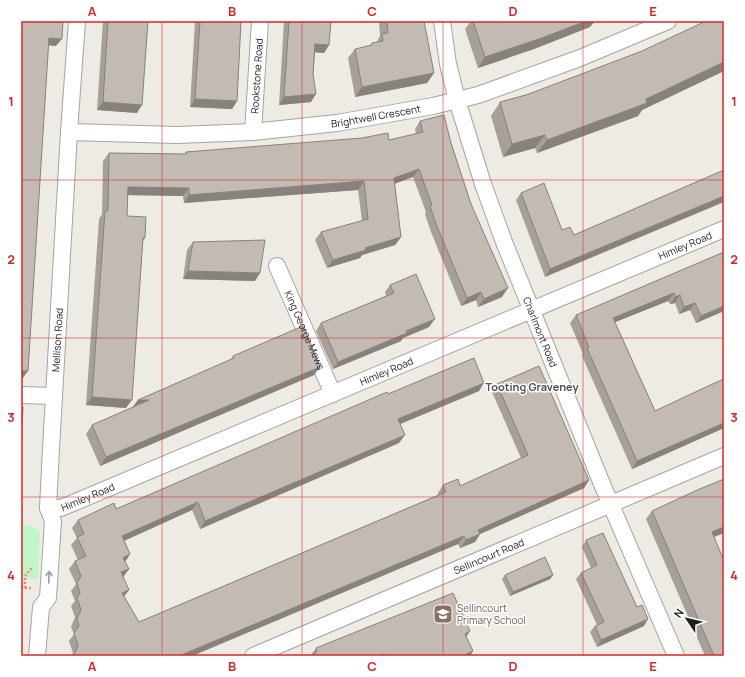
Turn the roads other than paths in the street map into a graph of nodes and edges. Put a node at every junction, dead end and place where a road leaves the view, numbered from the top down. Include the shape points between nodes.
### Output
1 (77, 21) edge
2 (260, 21) edge
3 (442, 21) edge
4 (668, 21) edge
5 (456, 100) junction
6 (69, 132) junction
7 (253, 132) junction
8 (724, 229) edge
9 (277, 266) dead end
10 (532, 310) junction
11 (332, 394) junction
12 (21, 396) edge
13 (54, 396) junction
14 (724, 456) edge
15 (612, 505) junction
16 (48, 508) junction
17 (37, 656) edge
18 (254, 656) edge
19 (676, 656) edge

1 - 6 street, Mellison Road
2 - 7 street, Rookstone Road
3 - 5 street, Charlmont Road
4 - 5 street, Brightwell Crescent via 580,58
5 - 7 street, Brightwell Crescent via 337,123
5 - 10 street, Charlmont Road via 501,235
6 - 7 street, Brightwell Crescent via 177,135
6 - 13 street, Mellison Road
8 - 10 street, Himley Road
9 - 11 street, King George Mews
10 - 11 street, Himley Road
10 - 15 street, Charlmont Road
11 - 16 street, Himley Road via 61,508
12 - 13 street
13 - 16 street, Mellison Road
14 - 15 street, Sellincourt Road
15 - 18 street, Sellincourt Road
15 - 19 street, Charlmont Road
17 -> 16 street, Mellison Road via 41,607 48,598 53,521

